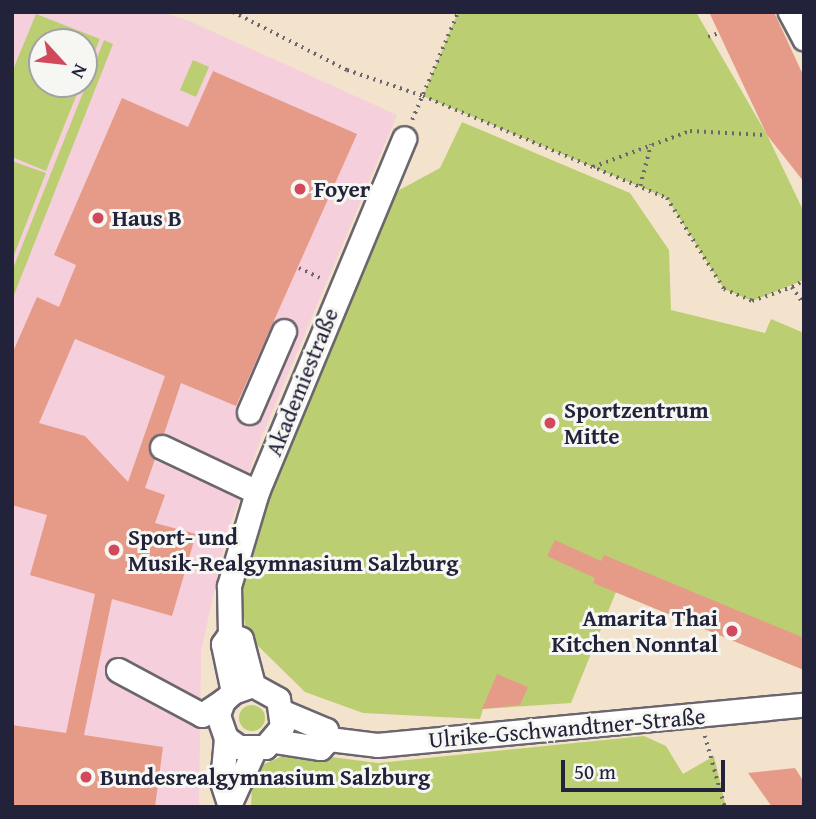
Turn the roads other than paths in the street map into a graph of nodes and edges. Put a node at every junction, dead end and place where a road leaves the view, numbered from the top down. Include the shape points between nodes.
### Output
1 (790, 12) edge
2 (804, 38) edge
3 (404, 138) dead end
4 (284, 331) dead end
5 (267, 372) junction
6 (299, 385) junction
7 (249, 412) dead end
8 (162, 447) dead end
9 (257, 492) junction
10 (118, 670) dead end
11 (236, 693) junction
12 (804, 705) edge
13 (281, 711) junction
14 (226, 738) junction
15 (330, 740) junction
16 (264, 745) junction
17 (230, 805) edge

1 - 2 street
3 - 6 street, Akademiestraße
4 - 5 street
5 - 6 street
5 - 7 street
6 - 9 street, Akademiestraße
8 - 9 street
9 - 11 street, Akademiestraße via 229,586 230,634 241,639
10 - 11 street via 202,715
11 - 13 street via 278,699
11 - 14 street, Akademiestraße via 218,715
12 - 15 street, Ulrike-Gschwandtner-Straße via 377,745
13 - 15 street via 326,730
13 - 16 street, Akademiestraße via 282,727
14 - 16 street
14 - 17 street, Akademiestraße via 222,782
15 - 16 street, Ulrike-Gschwandtner-Straße via 320,748
16 - 17 street, Akademiestraße

